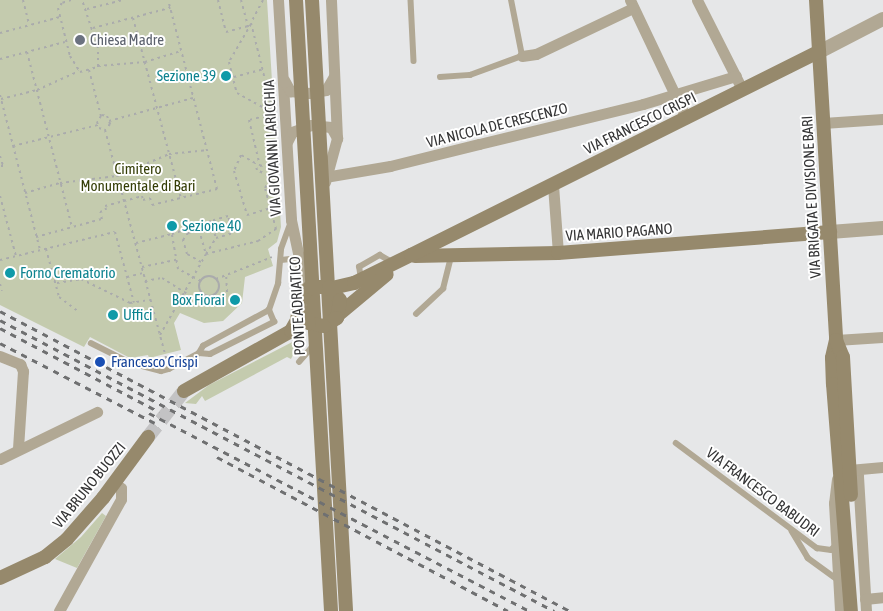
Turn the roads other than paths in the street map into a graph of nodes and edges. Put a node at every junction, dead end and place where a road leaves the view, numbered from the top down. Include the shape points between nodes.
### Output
1 (278, 0) edge
2 (296, 0) edge
3 (312, 0) edge
4 (331, 0) edge
5 (411, 0) edge
6 (511, 0) edge
7 (697, 0) edge
8 (816, 0) edge
9 (631, 4) edge
10 (883, 20) edge
11 (819, 52) junction
12 (522, 56) junction
13 (414, 61) dead end
14 (334, 76) junction
15 (736, 76) junction
16 (440, 77) dead end
17 (283, 78) junction
18 (744, 91) junction
19 (674, 95) junction
20 (686, 118) junction
21 (883, 118) edge
22 (823, 123) junction
23 (337, 138) junction
24 (287, 142) junction
25 (325, 177) junction
26 (553, 185) junction
27 (291, 220) junction
28 (883, 228) edge
29 (830, 232) junction
30 (558, 253) junction
31 (411, 255) junction
32 (451, 257) junction
33 (300, 258) junction
34 (281, 260) junction
35 (332, 288) junction
36 (301, 301) junction
37 (269, 310) junction
38 (339, 314) junction
39 (416, 314) dead end
40 (319, 326) junction
41 (883, 337) edge
42 (281, 339) junction
43 (836, 340) junction
44 (91, 343) dead end
45 (199, 354) junction
46 (0, 356) edge
47 (298, 362) dead end
48 (184, 391) tunnel mouth
49 (97, 412) dead end
50 (148, 437) tunnel mouth
51 (676, 443) dead end
52 (18, 450) junction
53 (0, 459) edge
54 (844, 467) junction
55 (883, 467) edge
56 (114, 482) junction
57 (791, 529) junction
58 (836, 545) junction
59 (0, 578) edge
60 (838, 580) junction
61 (883, 597) edge
62 (862, 605) edge
63 (59, 611) edge
64 (331, 611) edge
65 (346, 611) edge
66 (840, 611) edge
67 (851, 611) edge
68 (866, 611) edge

1 - 17 street, VIA GIOVANNI LARICCHIA
2 - 64 main road, PONTE ADRIATICO
3 - 65 main road
4 - 14 street
5 - 13 lane
6 - 12 lane
7 - 15 street
8 - 11 main road, VIA BRIGATA E DIVISIONE BARI
9 - 12 street via 536,54
9 - 19 street
10 - 11 street, VIA FRANCESCO CRISPI
11 - 18 main road, VIA FRANCESCO CRISPI
11 - 22 main road, VIA BRIGATA E DIVISIONE BARI
12 - 16 lane via 470,75
14 - 17 street via 326,90 309,93 290,92
14 - 23 street
15 - 18 street
15 - 19 street, VIA NICOLA DE CRESCENZO
17 - 24 street, VIA GIOVANNI LARICCHIA
18 - 20 main road, VIA FRANCESCO CRISPI
19 - 20 street
19 - 25 street, VIA NICOLA DE CRESCENZO via 390,166
20 - 26 main road, VIA FRANCESCO CRISPI
21 - 22 street
22 - 29 main road, VIA BRIGATA E DIVISIONE BARI
23 - 24 street via 331,128 310,125 292,132
23 - 25 street via 336,151
24 - 27 street, VIA GIOVANNI LARICCHIA
25 - 35 street
26 - 30 street
26 - 31 main road, VIA FRANCESCO CRISPI
27 - 33 street, VIA GIOVANNI LARICCHIA
27 - 34 lane
28 - 29 street
29 - 30 main road, VIA MARIO PAGANO
29 - 43 main road, VIA BRIGATA E DIVISIONE BARI
30 - 32 main road, VIA MARIO PAGANO
31 - 32 main road, VIA MARIO PAGANO
31 - 35 main road, VIA FRANCESCO CRISPI via 361,279
31 - 38 main road, VIA FRANCESCO CRISPI via 359,294
32 - 39 lane via 443,289
33 - 34 lane
33 - 36 street, VIA GIOVANNI LARICCHIA
34 - 37 lane via 278,284
35 - 36 main road via 316,285
35 - 38 main road via 340,300
36 - 40 main road via 304,319
36 - 42 main road via 295,326
37 - 45 lane via 203,346
37 - 45 lane via 274,322 210,354
38 - 40 main road
40 - 42 main road
40 - 47 lane via 316,343
41 - 43 street
42 - 48 main road via 208,375
43 - 54 main road, VIA BRIGATA E DIVISIONE BARI via 832,358
44 - 45 lane via 131,363 161,371
46 - 52 street via 20,364 23,371
49 - 52 street
50 - 56 main road, VIA BRUNO BUOZZI
51 - 57 lane, VIA FRANCESCO BABUDRI
52 - 53 street
54 - 55 street
54 - 58 street via 834,503
54 - 62 main road
54 - 67 main road
56 - 59 main road, VIA BRUNO BUOZZI via 67,539 45,557
56 - 63 street via 121,488 121,499
57 - 58 lane, VIA FRANCESCO BABUDRI via 823,551
57 - 60 lane via 808,558
58 - 60 street
60 - 66 street
61 - 62 street
62 - 68 street

